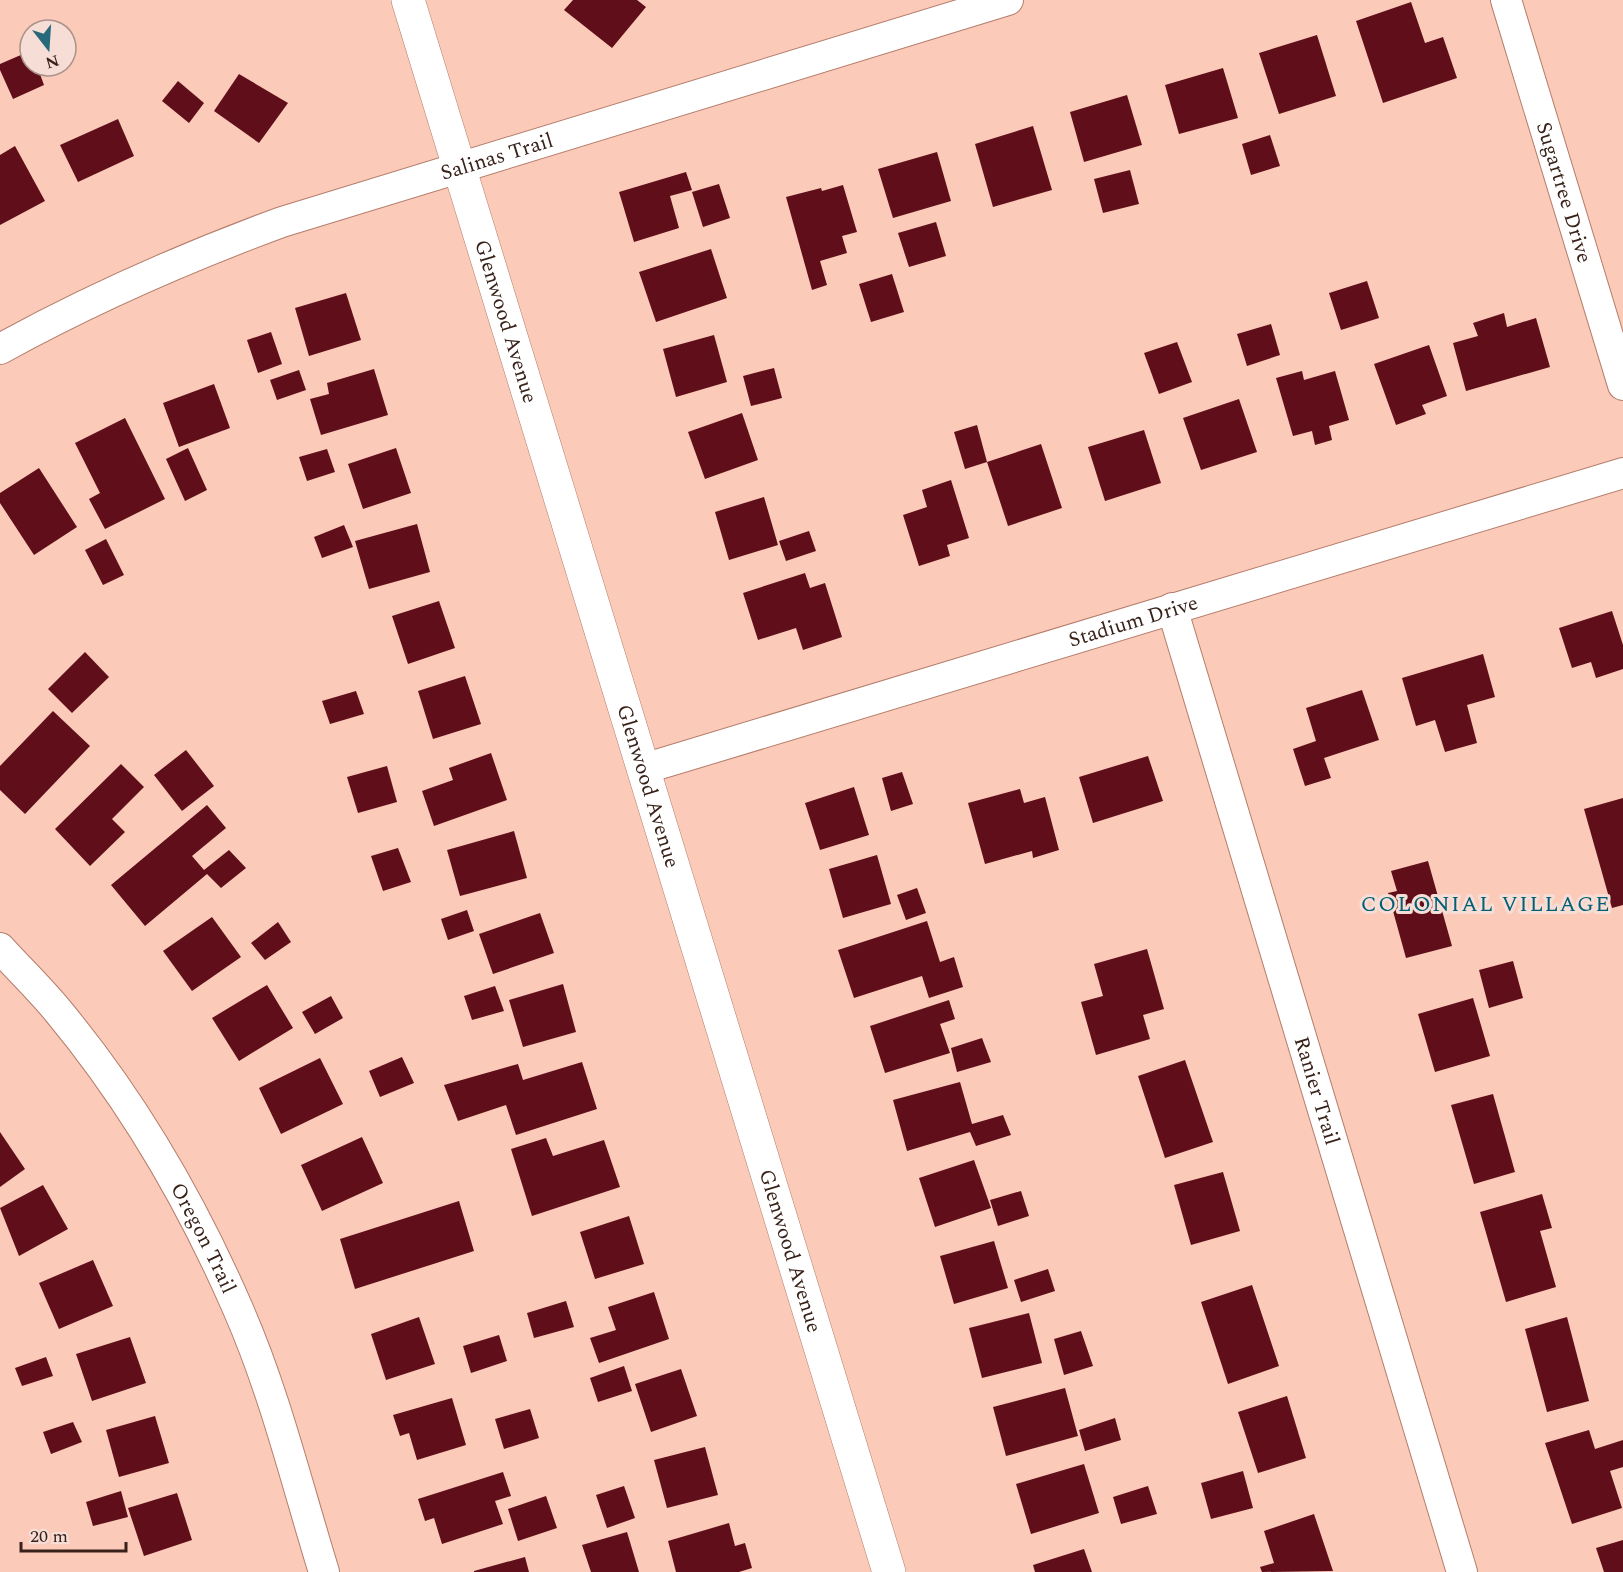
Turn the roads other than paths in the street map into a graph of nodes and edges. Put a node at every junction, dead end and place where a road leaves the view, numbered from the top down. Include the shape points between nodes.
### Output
1 (408, 0) edge
2 (1008, 0) edge
3 (1506, 0) edge
4 (460, 168) junction
5 (0, 349) edge
6 (1623, 385) edge
7 (1623, 472) edge
8 (1172, 608) junction
9 (643, 769) junction
10 (0, 948) edge
11 (324, 1572) edge
12 (889, 1572) edge
13 (1462, 1572) edge

1 - 4 street, Glenwood Avenue
2 - 4 street, Salinas Trail
3 - 6 street, Sugartree Drive
4 - 5 street, Salinas Trail via 282,222 192,255 120,286
4 - 9 street, Glenwood Avenue
7 - 8 street, Stadium Drive
8 - 9 street, Stadium Drive
8 - 13 street, Ranier Trail
9 - 12 street, Glenwood Avenue
10 - 11 street, Oregon Trail via 58,1012 130,1108 192,1213 239,1311

